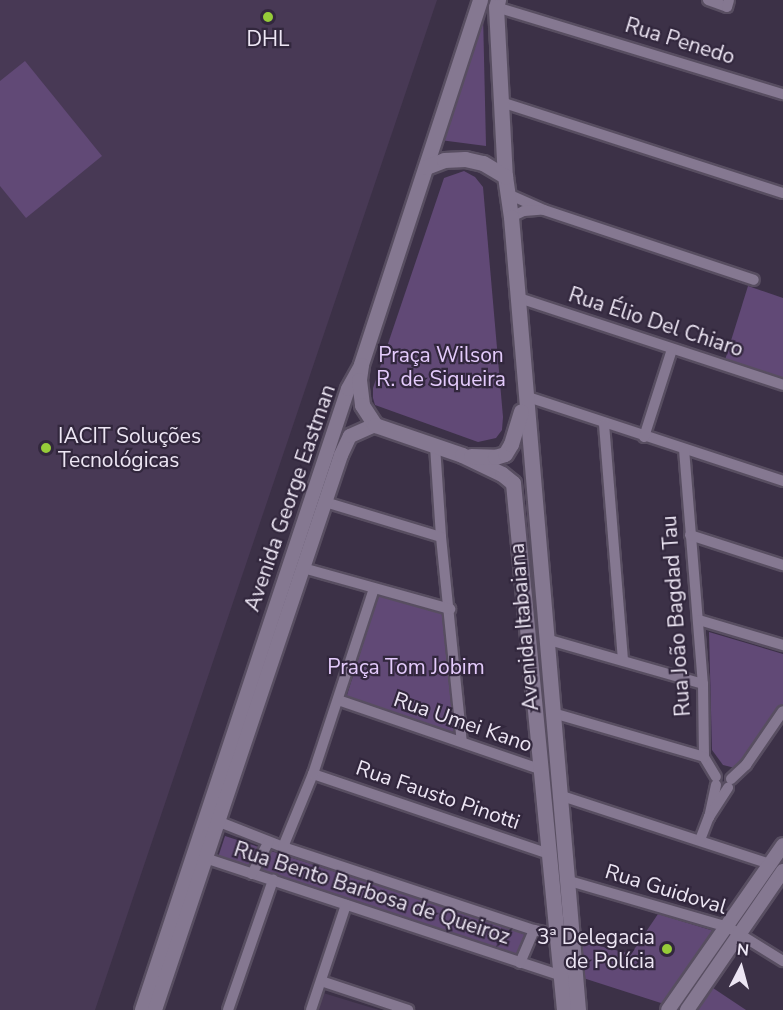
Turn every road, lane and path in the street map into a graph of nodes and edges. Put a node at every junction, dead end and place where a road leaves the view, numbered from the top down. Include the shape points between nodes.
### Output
1 (480, 0) edge
2 (708, 0) edge
3 (729, 0) edge
4 (497, 3) edge
5 (783, 94) edge
6 (501, 102) junction
7 (426, 166) junction
8 (505, 176) junction
9 (783, 193) edge
10 (508, 194) junction
11 (544, 210) junction
12 (511, 217) junction
13 (754, 280) dead end
14 (516, 297) junction
15 (672, 349) junction
16 (361, 365) junction
17 (783, 385) edge
18 (525, 396) junction
19 (604, 424) junction
20 (375, 425) junction
21 (644, 437) junction
22 (435, 446) junction
23 (684, 449) junction
24 (462, 455) junction
25 (783, 481) edge
26 (325, 502) junction
27 (690, 535) junction
28 (441, 537) junction
29 (783, 565) edge
30 (303, 568) junction
31 (374, 589) junction
32 (450, 609) junction
33 (699, 620) junction
34 (546, 639) junction
35 (783, 645) edge
36 (623, 660) junction
37 (703, 684) junction
38 (338, 700) junction
39 (783, 711) edge
40 (553, 713) junction
41 (462, 741) junction
42 (704, 757) junction
43 (542, 770) junction
44 (313, 774) junction
45 (716, 781) junction
46 (729, 784) junction
47 (559, 795) junction
48 (709, 817) junction
49 (217, 821) junction
50 (700, 840) junction
51 (268, 842) junction
52 (783, 845) edge
53 (283, 847) junction
54 (550, 854) junction
55 (205, 858) junction
56 (770, 864) junction
57 (783, 871) edge
58 (252, 874) junction
59 (273, 880) junction
60 (566, 880) junction
61 (346, 905) junction
62 (534, 930) junction
63 (733, 931) junction
64 (557, 935) junction
65 (783, 962) edge
66 (520, 963) junction
67 (562, 976) junction
68 (321, 981) junction
69 (142, 1010) edge
70 (155, 1010) edge
71 (228, 1010) edge
72 (311, 1010) edge
73 (408, 1010) edge
74 (564, 1010) edge
75 (578, 1010) edge
76 (668, 1010) edge
77 (687, 1010) edge

1 - 7 main road, Avenida George Eastman
2 - 3 street via 727,7
4 - 5 street, Rua Penedo
4 - 6 main road
6 - 8 main road
6 - 9 street
7 - 8 main road via 465,159 483,163
7 - 16 main road, Avenida George Eastman
8 - 10 main road
10 - 11 street
10 - 12 main road
11 - 12 street via 524,211
11 - 13 street
12 - 14 main road, Avenida Itabaiana
14 - 15 street, Rua Élio Del Chiaro
14 - 18 main road, Avenida Itabaiana
15 - 17 street, Rua Élio Del Chiaro
15 - 21 street
16 - 20 main road via 362,405
16 - 69 street, Avenida George Eastman via 344,400
18 - 19 street
18 - 24 main road via 518,428 505,454
18 - 34 main road, Avenida Itabaiana
19 - 21 street
19 - 36 street
20 - 22 main road
20 - 26 street, Avenida George Eastman via 350,436
21 - 23 street
22 - 24 main road
22 - 28 street
23 - 25 street
23 - 27 street, Rua João Bagdad Tau
24 - 43 main road, Avenida Itabaiana via 513,483
26 - 28 street
26 - 30 street, Avenida George Eastman
27 - 29 street
27 - 33 street, Rua João Bagdad Tau
28 - 32 street
30 - 31 street
30 - 49 street, Avenida George Eastman
31 - 32 street
31 - 38 street
32 - 41 street
33 - 35 street
33 - 37 street, Rua João Bagdad Tau
34 - 36 street
34 - 40 main road, Avenida Itabaiana
36 - 37 street
37 - 42 street, Rua João Bagdad Tau
38 - 41 street, Rua Umei Kano
38 - 44 street
39 - 46 street
40 - 42 street
40 - 47 main road, Avenida Itabaiana
41 - 43 street, Rua Umei Kano
42 - 45 street
43 - 54 main road, Avenida Itabaiana
44 - 53 street
44 - 54 street, Rua Fausto Pinotti
45 - 46 street via 723,773
45 - 48 street
46 - 48 street
47 - 50 street
47 - 60 main road, Avenida Itabaiana
48 - 50 street
49 - 51 street, Rua Bento Barbosa de Queiroz
49 - 55 street, Avenida George Eastman
50 - 56 street
51 - 53 street, Rua Bento Barbosa de Queiroz
51 - 58 street
52 - 56 street
53 - 62 street, Rua Bento Barbosa de Queiroz
54 - 64 main road, Avenida Itabaiana
55 - 58 street, Rua Bento Barbosa de Queiroz
55 - 70 street, Avenida George Eastman
56 - 63 street
57 - 63 street
58 - 59 street, Rua Bento Barbosa de Queiroz
59 - 61 street, Rua Bento Barbosa de Queiroz
59 - 71 street
60 - 63 street, Rua Guidoval
60 - 75 main road, Avenida Itabaiana
61 - 66 street, Rua Bento Barbosa de Queiroz
61 - 68 street
62 - 64 street, Rua Bento Barbosa de Queiroz
62 - 66 street
63 - 65 street, Rua Guidoval
63 - 76 street
63 - 77 street
64 - 67 main road, Avenida Itabaiana
66 - 67 street, Rua Bento Barbosa de Queiroz
67 - 74 main road, Avenida Itabaiana
68 - 72 street
68 - 73 street

